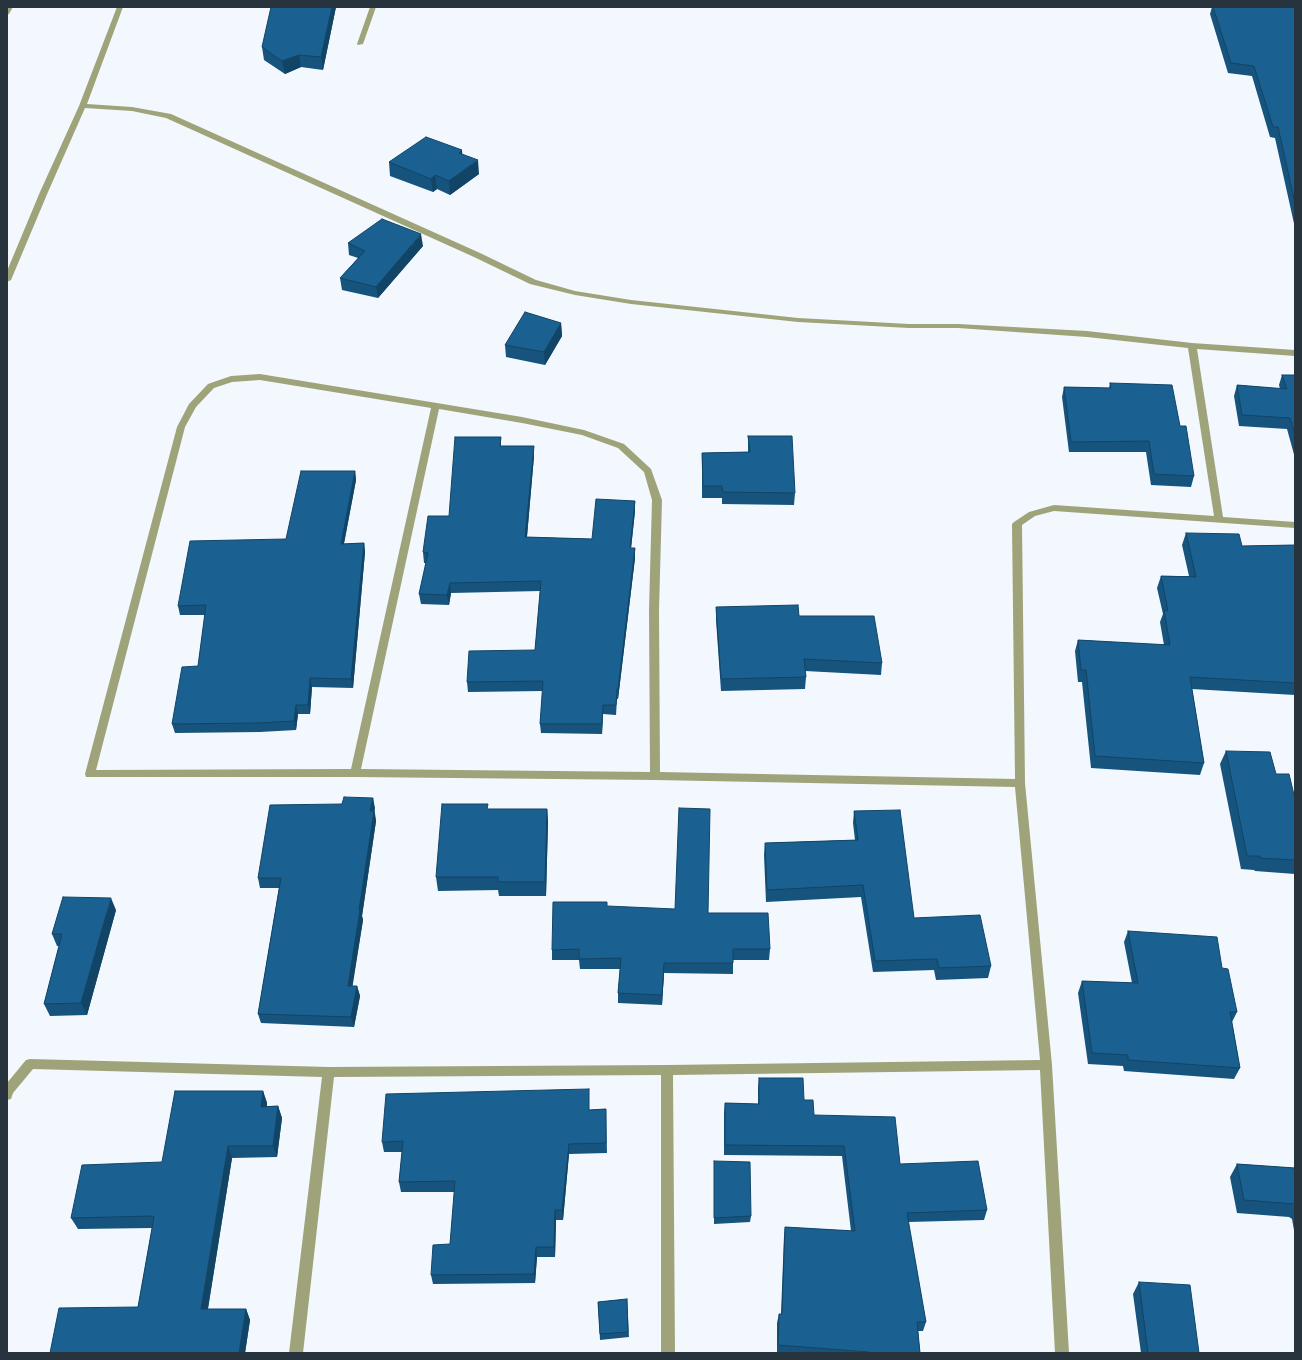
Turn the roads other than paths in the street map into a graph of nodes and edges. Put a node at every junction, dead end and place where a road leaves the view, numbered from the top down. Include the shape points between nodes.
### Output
1 (10, 7) edge
2 (120, 7) edge
3 (373, 7) edge
4 (7, 13) edge
5 (360, 44) dead end
6 (83, 106) junction
7 (7, 280) edge
8 (1192, 346) junction
9 (1295, 353) edge
10 (436, 406) junction
11 (1219, 519) junction
12 (1295, 525) edge
13 (355, 773) junction
14 (655, 776) junction
15 (1020, 783) junction
16 (1046, 1065) junction
17 (667, 1070) junction
18 (329, 1072) junction
19 (7, 1095) edge
20 (296, 1353) edge
21 (668, 1353) edge
22 (1062, 1353) edge

1 - 4 street
2 - 6 street
3 - 5 street
6 - 7 street
6 - 8 street via 132,109 168,116 477,254 533,282 575,293 631,302 798,320 1087,334
8 - 9 street
8 - 11 street
10 - 13 street
10 - 13 street via 260,377 231,379 211,386 192,406 181,427 90,774
10 - 14 street via 584,433 622,446 648,471 657,500 654,610
11 - 12 street
11 - 15 street via 1054,508 1032,514 1017,524
13 - 14 street
14 - 15 street
15 - 16 street
16 - 17 street
16 - 22 street
17 - 18 street
17 - 21 street
18 - 19 street via 30,1064
18 - 20 street

